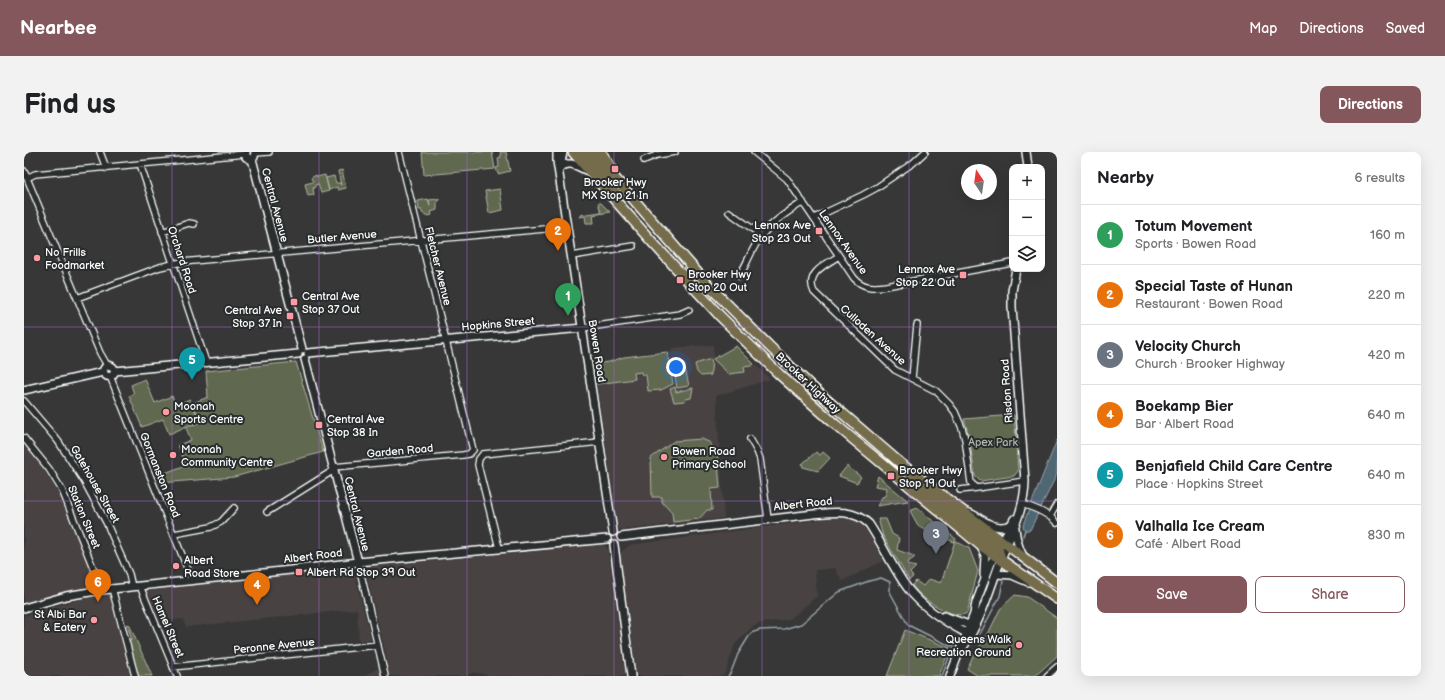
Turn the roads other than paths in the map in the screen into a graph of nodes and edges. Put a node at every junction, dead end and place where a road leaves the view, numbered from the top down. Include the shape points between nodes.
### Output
1 (100, 152) edge
2 (269, 152) edge
3 (399, 152) edge
4 (573, 152) edge
5 (583, 152) edge
6 (592, 152) edge
7 (601, 152) edge
8 (675, 152) edge
9 (754, 152) edge
10 (925, 152) edge
11 (1026, 152) edge
12 (246, 153) edge
13 (558, 153) edge
14 (254, 155) edge
15 (644, 160) dead end
16 (140, 164) junction
17 (1028, 164) edge
18 (106, 168) junction
19 (24, 171) edge
20 (560, 171) junction
21 (590, 172) junction
22 (27, 178) junction
23 (623, 188) junction
24 (803, 202) junction
25 (729, 212) dead end
26 (814, 218) junction
27 (194, 224) dead end
28 (635, 224) junction
29 (567, 227) junction
30 (162, 232) junction
31 (761, 235) junction
32 (421, 240) junction
33 (634, 246) dead end
34 (277, 253) junction
35 (572, 256) junction
36 (839, 256) junction
37 (172, 263) junction
38 (1009, 264) edge
39 (1016, 272) edge
40 (739, 276) dead end
41 (77, 298) junction
42 (689, 310) dead end
43 (917, 325) dead end
44 (583, 328) junction
45 (446, 340) junction
46 (303, 354) junction
47 (206, 362) junction
48 (105, 369) junction
49 (112, 374) junction
50 (912, 378) junction
51 (24, 390) edge
52 (24, 401) edge
53 (24, 438) edge
54 (750, 439) dead end
55 (600, 442) junction
56 (469, 454) joint
57 (900, 463) junction
58 (334, 469) junction
59 (1025, 481) junction
60 (977, 488) junction
61 (960, 490) dead end
62 (1057, 504) edge
63 (1024, 507) junction
64 (234, 508) dead end
65 (962, 510) junction
66 (267, 512) dead end
67 (1050, 516) junction
68 (768, 519) junction
69 (1057, 522) edge
70 (1013, 525) junction
71 (613, 532) junction
72 (174, 534) junction
73 (620, 537) junction
74 (607, 539) junction
75 (614, 545) junction
76 (980, 545) junction
77 (500, 548) junction
78 (1000, 552) junction
79 (1024, 558) junction
80 (358, 562) junction
81 (996, 574) junction
82 (192, 580) junction
83 (1057, 583) edge
84 (983, 584) junction
85 (1036, 585) junction
86 (140, 586) junction
87 (132, 587) junction
88 (112, 588) junction
89 (102, 590) junction
90 (1057, 599) edge
91 (24, 608) edge
92 (970, 630) junction
93 (378, 645) junction
94 (173, 667) junction
95 (1057, 667) edge
96 (135, 676) edge
97 (177, 676) edge
98 (385, 676) edge
99 (631, 676) edge
100 (950, 676) edge
101 (1047, 676) edge

1 - 18 street
2 - 14 street
3 - 32 street, Fletcher Avenue
4 - 21 highway, Brooker Highway
5 - 28 highway
6 - 23 highway, Brooker Highway
7 - 23 highway
8 - 15 street via 657,154
9 - 24 street, Lennox Avenue via 787,179
10 - 26 street via 913,163 863,195
11 - 17 street
12 - 14 street via 247,158
12 - 16 street
13 - 20 street, Bowen Road
14 - 34 street, Central Avenue
16 - 18 street
16 - 30 street, Orchard Road
18 - 22 street via 35,174
19 - 22 street
20 - 21 street via 566,164 572,164
20 - 29 street, Bowen Road
21 - 28 highway, Brooker Highway
22 - 41 street
23 - 57 highway, Brooker Highway via 710,287 769,346
24 - 26 street, Lennox Avenue
24 - 31 street via 778,219
25 - 31 street
26 - 36 street, Lennox Avenue
27 - 30 street via 184,224
28 - 76 highway, Brooker Highway via 720,316 779,374 836,426
29 - 32 street, Butler Avenue
29 - 35 street, Bowen Road
30 - 37 street, Orchard Road
31 - 40 street
32 - 34 street, Butler Avenue
32 - 45 street, Fletcher Avenue
33 - 35 street
34 - 37 street, Butler Avenue
34 - 46 street, Central Avenue
35 - 44 street, Bowen Road
36 - 38 street, Lennox Avenue via 858,282 871,287 916,282
36 - 50 street, Culloden Avenue via 814,273 811,283 814,292 899,373
37 - 41 street, Butler Avenue
37 - 47 street, Orchard Road
39 - 59 street, Risdon Road via 1011,299
41 - 48 street
42 - 44 street, Hopkins Street via 680,314
43 - 50 street
44 - 45 street, Hopkins Street
44 - 55 street, Bowen Road
45 - 46 street, Hopkins Street
45 - 56 street, Fletcher Avenue via 473,446
46 - 47 street, Hopkins Street
46 - 58 street, Central Avenue
47 - 49 street, Hopkins Street
48 - 49 street via 105,376
48 - 49 street via 112,366
48 - 51 street
49 - 72 street, Gormanston Road
50 - 60 street, Culloden Avenue via 936,391 955,412 965,439 972,483
52 - 87 street, Gatehouse Street via 58,441 84,482 106,522 129,574
53 - 89 street, Station Street via 62,490
54 - 68 street via 760,459
55 - 71 street, Bowen Road
55 - 77 street via 483,454 478,465
56 - 58 street, Garden Road
57 - 65 highway, Brooker Highway
57 - 78 highway, Brooker Highway via 922,488
58 - 66 street, Garden Road
58 - 80 street, Central Avenue
59 - 60 street
59 - 63 street, Risdon Road
60 - 61 street
62 - 67 street
63 - 67 street
63 - 70 street, Risdon Road
64 - 72 street via 217,525
65 - 70 street via 998,527
65 - 78 highway, Brooker Highway
67 - 69 street
68 - 73 street, Albert Road
68 - 92 street, Albert Road via 842,512 863,518 876,534 909,590 933,613
70 - 78 street, Risdon Road
70 - 79 street
71 - 73 street via 617,532
71 - 74 street
72 - 82 street, Gormanston Road
73 - 75 street via 619,543
74 - 75 street
74 - 77 street, Albert Road
75 - 99 street
76 - 78 highway, Brooker Highway
76 - 84 street via 985,555
77 - 80 street, Albert Road
78 - 79 highway, Brooker Highway
78 - 81 street, Risdon Road
78 - 84 street, Risdon Road
78 - 85 highway, Brooker Highway
79 - 83 highway, Brooker Highway
80 - 82 street, Albert Road
80 - 93 street, Central Avenue
81 - 85 street via 1012,574
81 - 92 street, Risdon Road
82 - 86 street, Albert Road
84 - 92 street, Risdon Road
85 - 90 highway, Brooker Highway
86 - 87 street, Albert Road
86 - 94 street, Hamel Street
87 - 88 street, Albert Road
88 - 89 street, Albert Road
88 - 96 street
89 - 91 street, Albert Road via 66,596
92 - 100 street, Risdon Road
93 - 94 street, Peronne Avenue
93 - 98 street, Central Avenue
94 - 97 street, Hamel Street
95 - 101 street

